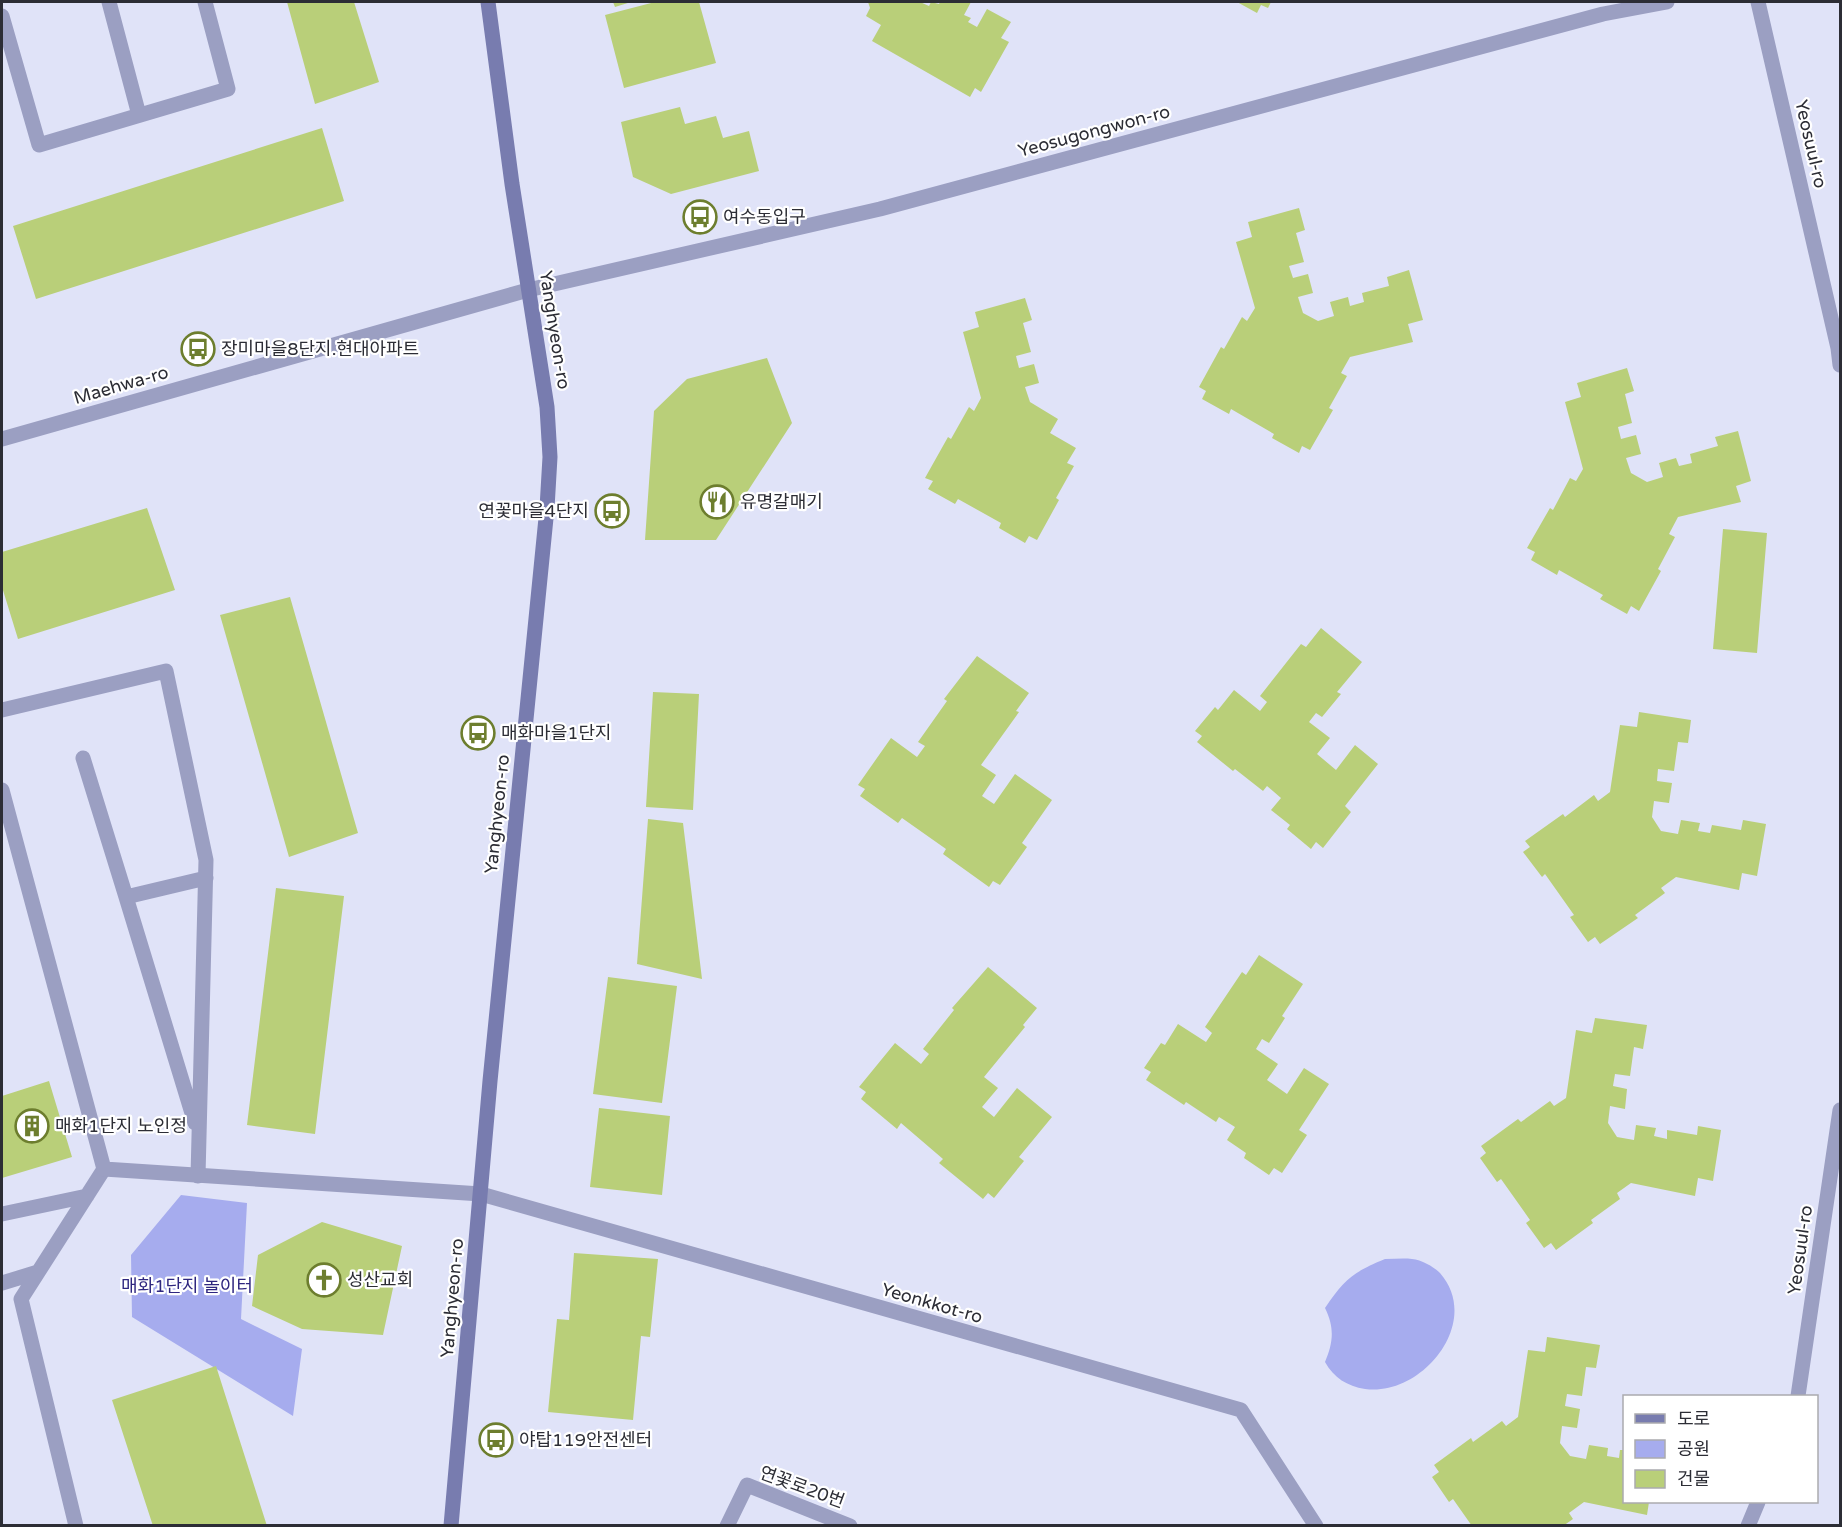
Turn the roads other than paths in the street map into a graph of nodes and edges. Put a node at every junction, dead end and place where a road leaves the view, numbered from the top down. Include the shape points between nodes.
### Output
1 (109, 2) edge
2 (206, 2) edge
3 (488, 2) edge
4 (1667, 2) edge
5 (1758, 2) edge
6 (2, 16) edge
7 (139, 115) junction
8 (528, 290) junction
9 (1840, 365) edge
10 (2, 439) edge
11 (2, 710) edge
12 (83, 758) dead end
13 (2, 790) edge
14 (206, 878) junction
15 (126, 897) junction
16 (1840, 1110) edge
17 (200, 1137) junction
18 (104, 1169) junction
19 (198, 1176) junction
20 (480, 1194) junction
21 (87, 1196) junction
22 (2, 1214) edge
23 (38, 1272) junction
24 (2, 1283) edge
25 (1798, 1395) edge
26 (1758, 1503) edge
27 (76, 1526) edge
28 (451, 1526) edge
29 (727, 1526) edge
30 (850, 1526) edge
31 (1316, 1526) edge
32 (1748, 1526) edge

1 - 7 street
2 - 7 street via 228,89
3 - 8 main road, Yanghyeon-ro
4 - 8 street, Yeosugongwon-ro via 1602,14 880,209
5 - 9 street, Yeosuul-ro
6 - 7 street via 39,145
8 - 10 street, Maehwa-ro
8 - 20 main road, Yanghyeon-ro via 547,407 548,508
11 - 14 street via 166,671 206,860
12 - 15 street
13 - 18 street
14 - 15 street
14 - 17 street
15 - 17 street
16 - 25 street, Yeosuul-ro
17 - 19 street
18 - 19 street, Yeonkkot-ro
18 - 21 street
19 - 20 street, Yeonkkot-ro
20 - 28 main road, Yanghyeon-ro
20 - 31 street, Yeonkkot-ro via 1241,1410
21 - 22 street
21 - 23 street
23 - 24 street
23 - 27 street via 21,1299
26 - 32 street
29 - 30 street, 연꽃로20번 via 747,1485

